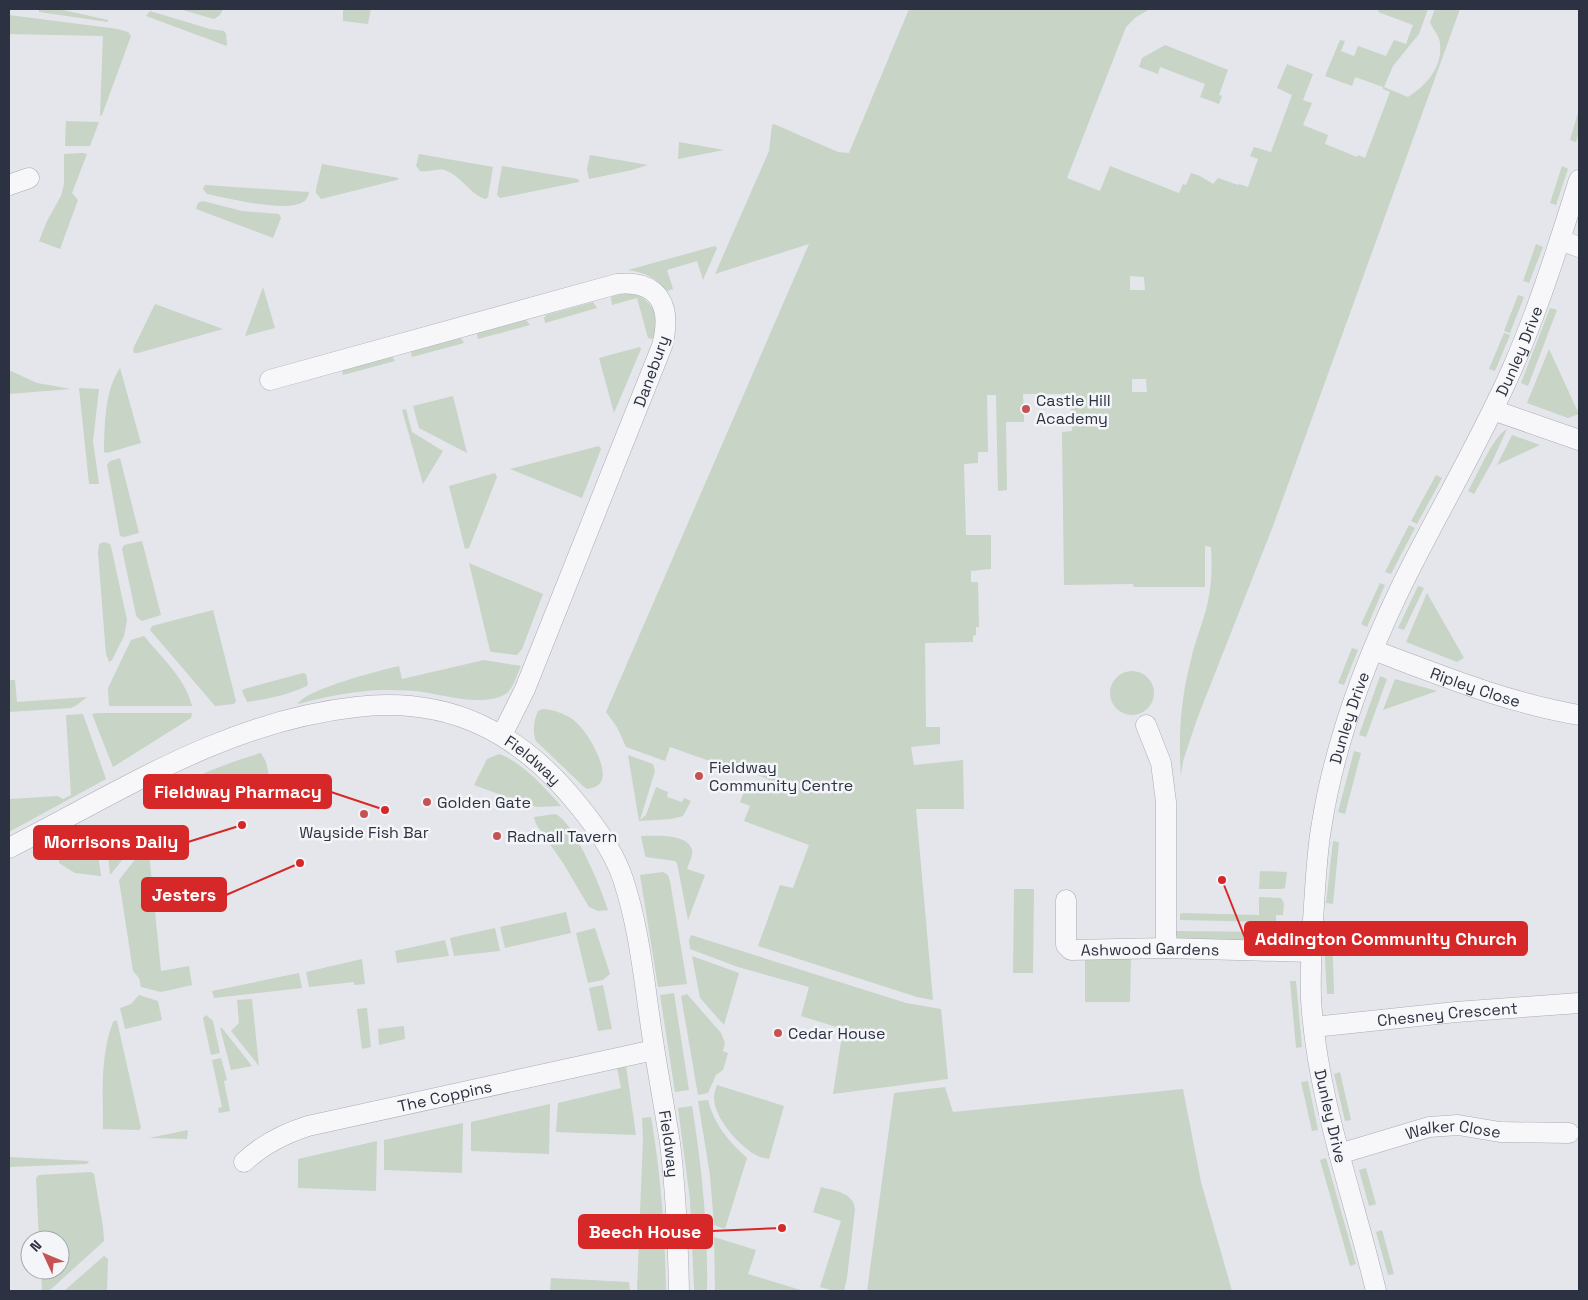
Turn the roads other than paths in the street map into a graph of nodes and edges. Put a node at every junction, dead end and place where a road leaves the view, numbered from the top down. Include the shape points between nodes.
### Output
1 (29, 178) dead end
2 (1579, 180) edge
3 (9, 185) edge
4 (1560, 240) junction
5 (1579, 247) edge
6 (270, 380) dead end
7 (1493, 410) junction
8 (1579, 440) edge
9 (1373, 650) junction
10 (1579, 715) edge
11 (1146, 724) dead end
12 (502, 735) junction
13 (9, 848) edge
14 (1066, 900) dead end
15 (1166, 948) junction
16 (1311, 952) junction
17 (1579, 1003) edge
18 (1314, 1027) junction
19 (654, 1050) junction
20 (1569, 1133) dead end
21 (1339, 1154) junction
22 (244, 1162) dead end
23 (679, 1291) edge
24 (1376, 1291) edge

1 - 3 street
2 - 4 street, Dunley Drive
4 - 5 street
4 - 7 street, Dunley Drive via 1530,325
6 - 12 street, Danebury via 617,284 628,283 645,288 663,303 667,324 662,346 525,688
7 - 8 street
7 - 9 street, Dunley Drive via 1401,588
9 - 10 street, Ripley Close via 1516,700
9 - 16 street, Dunley Drive via 1350,712 1326,801 1315,882
11 - 15 street via 1161,763 1165,794
12 - 13 street, Fieldway via 466,718 420,707 374,705 318,713 198,750
12 - 19 street, Fieldway via 563,787 595,826 618,866 634,922
14 - 15 street, Ashwood Gardens via 1068,948 1086,951
15 - 16 street, Ashwood Gardens
16 - 18 street, Dunley Drive
17 - 18 street, Chesney Crescent
18 - 21 street, Dunley Drive via 1327,1108
19 - 22 street, The Coppins via 308,1126 274,1139
19 - 23 street, Fieldway via 674,1175
20 - 21 street, Walker Close via 1500,1132 1458,1125 1429,1127
21 - 24 street, Dunley Drive

